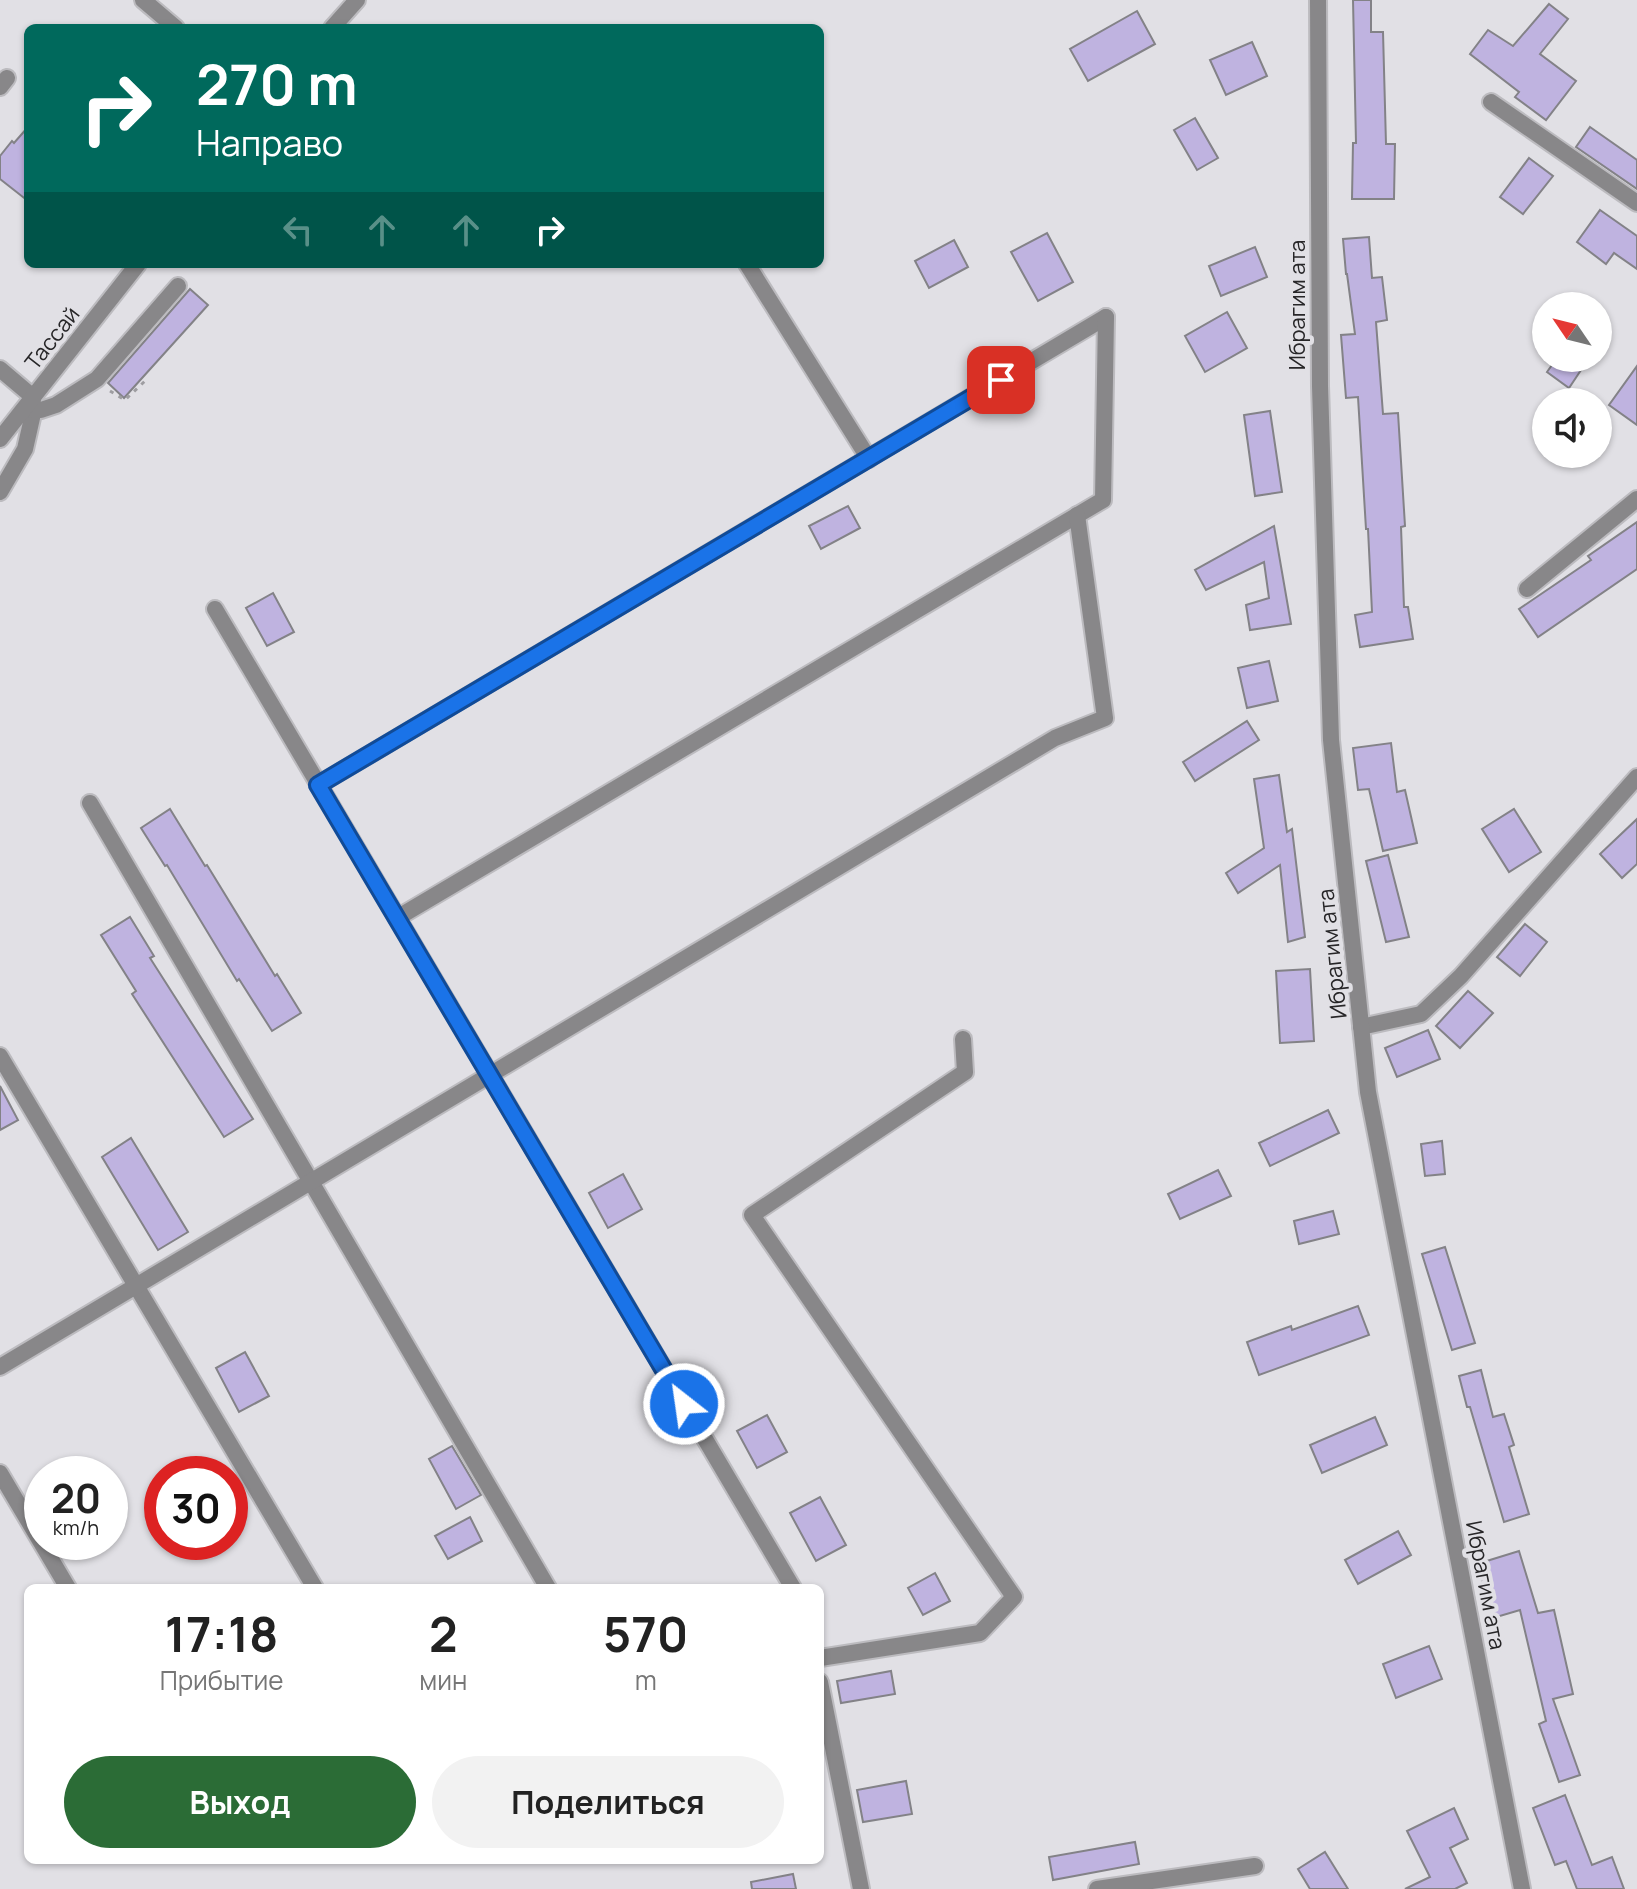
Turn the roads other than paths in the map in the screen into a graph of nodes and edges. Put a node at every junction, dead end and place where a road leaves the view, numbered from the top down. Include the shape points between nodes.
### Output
1 (143, 0) edge
2 (357, 0) edge
3 (1318, 0) edge
4 (171, 24) edge
5 (336, 24) edge
6 (1491, 102) dead end
7 (1637, 203) edge
8 (135, 268) edge
9 (750, 268) edge
10 (178, 286) dead end
11 (0, 369) edge
12 (33, 403) junction
13 (0, 439) edge
14 (869, 459) junction
15 (0, 492) edge
16 (1637, 499) edge
17 (1077, 515) junction
18 (1527, 589) dead end
19 (215, 609) dead end
20 (1637, 777) edge
21 (318, 785) junction
22 (90, 803) dead end
23 (397, 918) junction
24 (1361, 1027) junction
25 (963, 1039) dead end
26 (0, 1056) edge
27 (490, 1075) junction
28 (312, 1181) junction
29 (137, 1285) junction
30 (0, 1367) edge
31 (0, 1473) edge
32 (66, 1584) edge
33 (313, 1584) edge
34 (546, 1584) edge
35 (791, 1584) edge
36 (824, 1657) edge
37 (824, 1702) edge
38 (1255, 1866) dead end
39 (861, 1889) edge
40 (1097, 1889) edge
41 (1522, 1889) edge

1 - 4 street
2 - 5 street
3 - 24 street, Ибрагим ата via 1320,386 1331,740
6 - 7 street
8 - 12 street, Тассай
9 - 14 street
10 - 12 street via 97,379 56,405 41,410
11 - 12 street
12 - 13 street, Тассай
12 - 15 street via 25,449
14 - 17 street via 1106,317 1103,500
14 - 21 street
16 - 18 street
17 - 23 street
17 - 27 street via 1105,718 1055,738
19 - 21 street
20 - 24 street via 1421,1014
21 - 23 street
22 - 28 street
23 - 27 street
24 - 41 street, Ибрагим ата via 1368,1092
25 - 36 street via 965,1072 752,1215 1014,1597 980,1633
26 - 29 street
27 - 28 street
27 - 35 street
28 - 29 street
28 - 34 street
29 - 30 street
29 - 33 street
31 - 32 street
37 - 39 street
38 - 40 street

